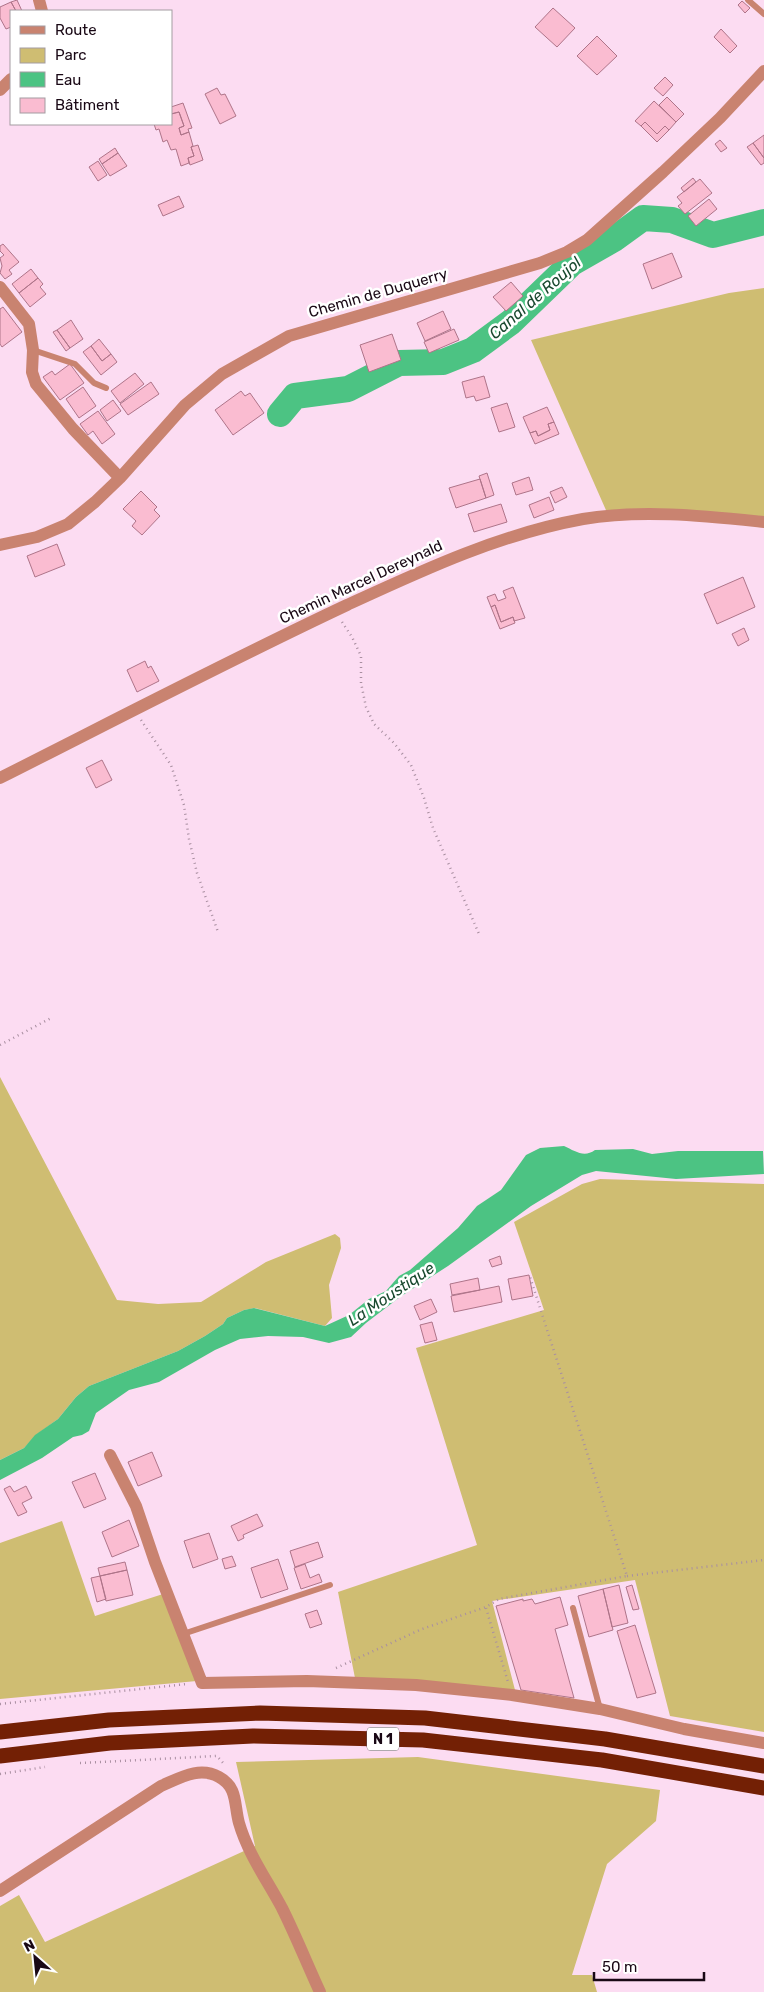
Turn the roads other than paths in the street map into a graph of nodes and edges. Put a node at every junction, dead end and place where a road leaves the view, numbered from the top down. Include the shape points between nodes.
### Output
1 (748, 0) edge
2 (764, 14) edge
3 (764, 71) edge
4 (10, 79) edge
5 (0, 90) edge
6 (0, 287) edge
7 (33, 350) junction
8 (106, 388) dead end
9 (120, 478) junction
10 (764, 522) edge
11 (0, 545) edge
12 (0, 778) edge
13 (110, 1455) dead end
14 (330, 1585) dead end
15 (573, 1608) dead end
16 (183, 1634) junction
17 (600, 1709) junction
18 (0, 1732) edge
19 (764, 1743) edge
20 (0, 1756) edge
21 (764, 1766) edge
22 (764, 1788) edge
23 (0, 1891) edge
24 (320, 1992) edge

1 - 2 lane
3 - 9 street, Chemin de Duquerry via 720,118 587,240 540,263 289,336 222,374 185,405
4 - 5 street
6 - 7 street via 29,324
7 - 8 lane via 75,364 94,383
7 - 9 street via 32,372 36,384
9 - 11 street, Chemin de Duquerry via 68,524
10 - 12 street, Chemin Marcel Dereynald via 665,515 609,516 514,537 445,560 291,632
13 - 16 street via 136,1506
14 - 16 lane
15 - 17 lane
16 - 17 street via 202,1683 307,1681 416,1685 512,1695
17 - 19 street via 684,1729
18 - 21 highway, N 1 via 109,1720 260,1713 425,1718 604,1739
20 - 22 highway, N 1 via 110,1743 253,1736 423,1740 602,1760
23 - 24 street via 161,1786 189,1773 207,1772 230,1785 252,1856 282,1910

